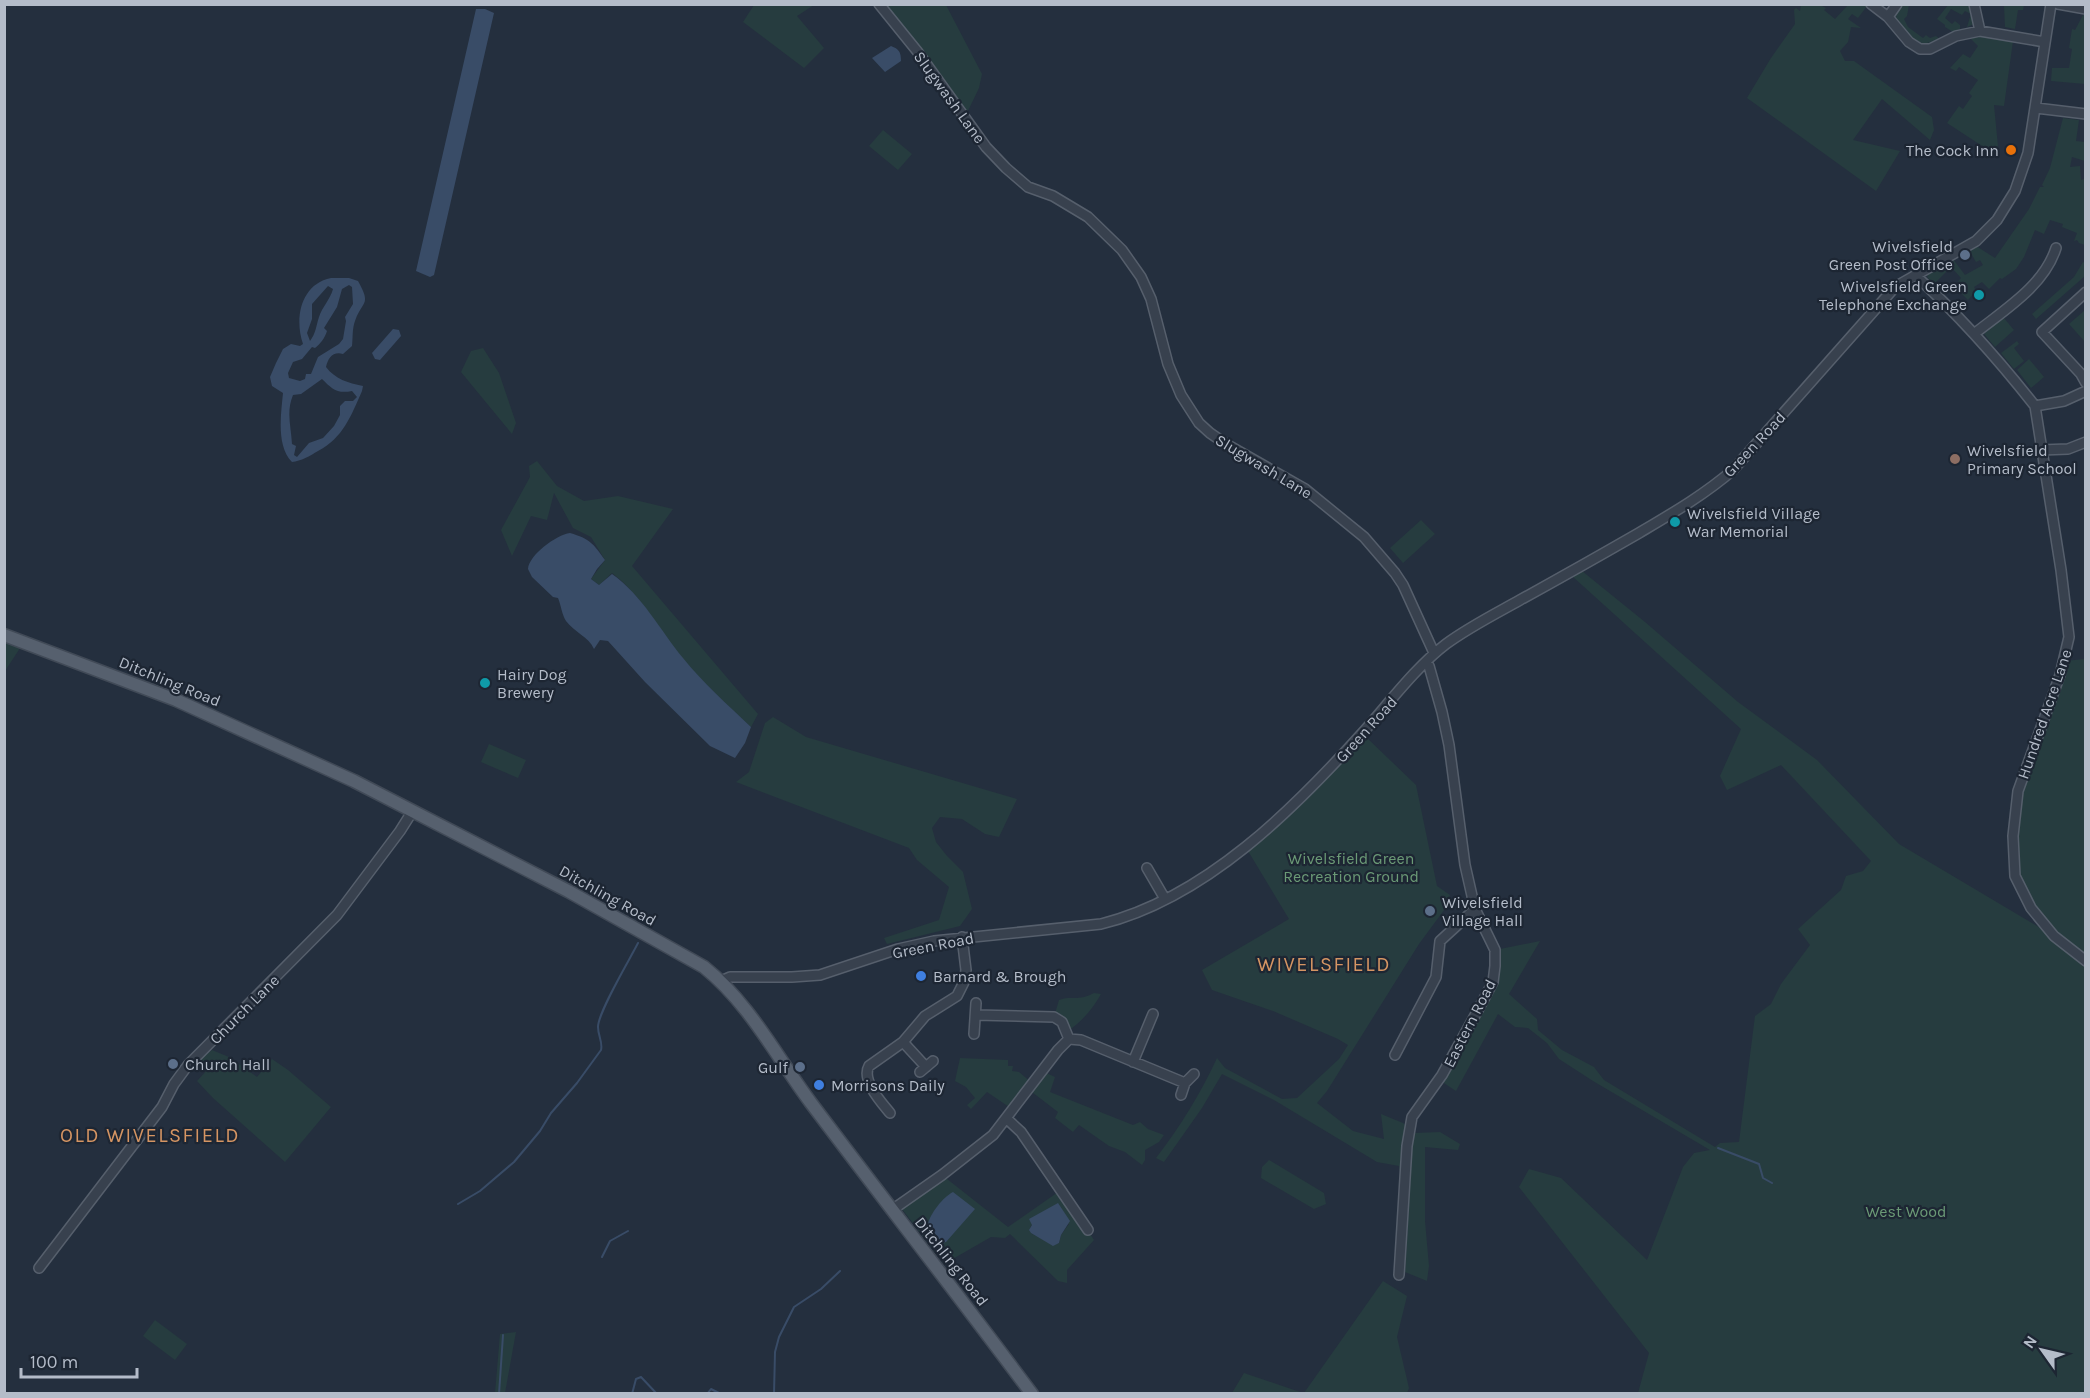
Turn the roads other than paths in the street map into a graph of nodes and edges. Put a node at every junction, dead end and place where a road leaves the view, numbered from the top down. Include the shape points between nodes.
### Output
1 (879, 4) edge
2 (1897, 4) edge
3 (1974, 4) edge
4 (2051, 4) edge
5 (2058, 4) edge
6 (1875, 7) edge
7 (2085, 9) edge
8 (1888, 17) junction
9 (1980, 31) junction
10 (2045, 42) junction
11 (1930, 49) junction
12 (1931, 61) dead end
13 (2036, 108) junction
14 (2085, 114) edge
15 (2056, 248) dead end
16 (1915, 275) junction
17 (2085, 292) edge
18 (1974, 334) junction
19 (2085, 383) edge
20 (2085, 391) edge
21 (2035, 406) junction
22 (2085, 442) edge
23 (2041, 450) junction
24 (4, 635) edge
25 (1434, 653) junction
26 (1426, 662) junction
27 (412, 812) junction
28 (1146, 868) dead end
29 (1166, 899) junction
30 (1475, 909) junction
31 (962, 937) junction
32 (2085, 961) edge
33 (721, 981) junction
34 (976, 1003) dead end
35 (976, 1014) junction
36 (1153, 1014) dead end
37 (974, 1034) dead end
38 (1069, 1039) junction
39 (903, 1042) junction
40 (1395, 1055) dead end
41 (1133, 1062) junction
42 (927, 1067) dead end
43 (1194, 1074) dead end
44 (1185, 1083) junction
45 (1181, 1095) dead end
46 (890, 1113) dead end
47 (1006, 1118) junction
48 (892, 1210) junction
49 (1091, 1214) dead end
50 (1082, 1221) junction
51 (1088, 1230) dead end
52 (39, 1268) dead end
53 (1399, 1275) dead end
54 (1032, 1394) edge

1 - 25 street, Slugwash Lane via 1006,168 1028,187 1053,196 1088,217 1122,250 1151,298 1168,364 1199,423 1305,489 1364,537 1403,585
2 - 8 street
3 - 9 street
4 - 10 street, Green Road
5 - 7 street
6 - 8 street
8 - 11 street via 1909,42 1920,49
9 - 10 street
9 - 11 street via 1956,36
10 - 13 street, Green Road
11 - 12 street
13 - 14 street
13 - 16 street, Green Road via 2022,174 1997,220 1976,241
15 - 18 street via 2054,258 2038,281
16 - 18 street
16 - 25 street, Green Road via 1886,296 1733,470 1712,488 1471,627
17 - 19 street via 2042,332
18 - 21 street
20 - 21 street via 2064,401
21 - 23 street, Hundred Acre Lane
22 - 23 street via 2068,449
23 - 32 street, Hundred Acre Lane via 2069,637 2060,675 2018,791 2013,836 2015,876 2031,908 2054,936
24 - 27 main road, Ditchling Road via 176,700 354,781
25 - 26 street, Green Road
26 - 29 street, Green Road via 1290,809 1245,848
26 - 30 street, Eastern Road via 1442,712
27 - 33 main road, Ditchling Road via 604,911
27 - 52 street, Church Lane via 337,915 188,1065 162,1107
28 - 29 street
29 - 31 street, Green Road via 1101,924
30 - 40 street via 1440,941 1436,977
30 - 53 street, Eastern Road via 1495,950 1493,982 1442,1074 1412,1117
31 - 33 street, Green Road via 898,950 820,975 730,977
31 - 39 street via 966,970 957,996 925,1016
33 - 48 main road, Ditchling Road via 762,1030 809,1101
34 - 35 street
35 - 37 street
35 - 38 street via 1054,1017 1062,1022
36 - 41 street
38 - 41 street via 1081,1040
38 - 47 street
39 - 42 street
39 - 46 street via 866,1071
41 - 44 street
43 - 44 street
44 - 45 street
47 - 48 street via 993,1135
47 - 50 street via 1021,1132
48 - 54 main road, Ditchling Road
49 - 50 street
50 - 51 street

